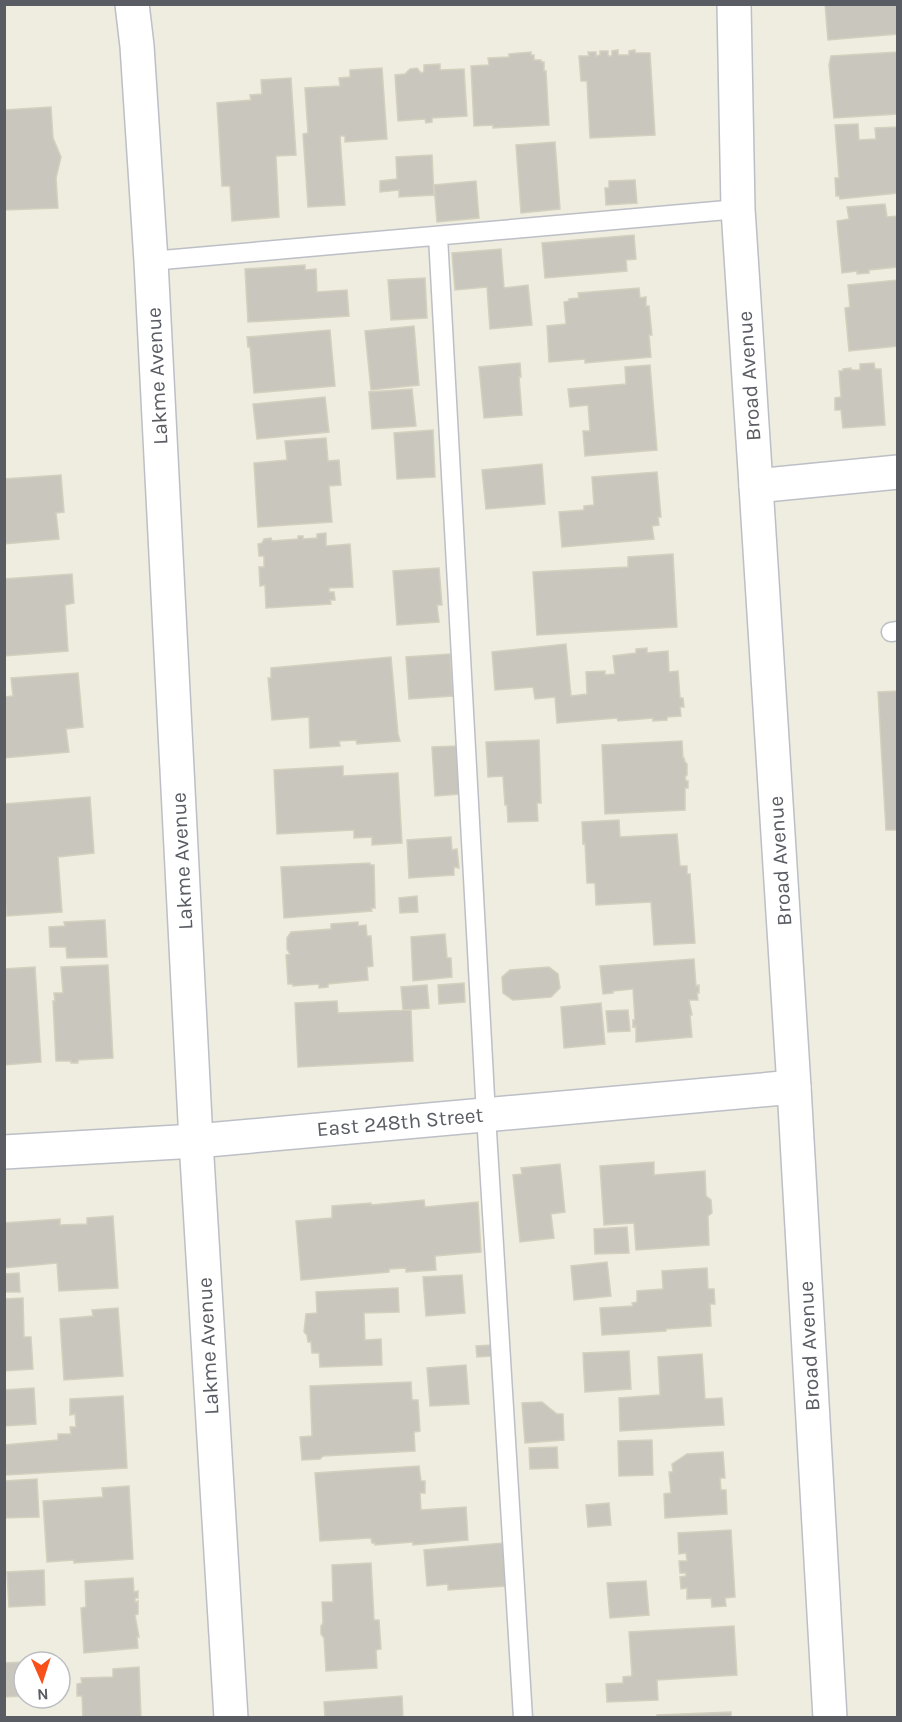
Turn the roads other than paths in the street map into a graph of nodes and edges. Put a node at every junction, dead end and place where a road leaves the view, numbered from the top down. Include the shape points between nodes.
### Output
1 (132, 4) edge
2 (734, 4) edge
3 (738, 209) junction
4 (438, 236) junction
5 (151, 261) junction
6 (897, 472) edge
7 (756, 486) junction
8 (794, 1087) junction
9 (486, 1115) junction
10 (196, 1141) junction
11 (4, 1152) edge
12 (231, 1718) edge
13 (523, 1718) edge
14 (831, 1718) edge

1 - 5 street, Lakme Avenue
2 - 3 street, Broad Avenue
3 - 4 lane
3 - 7 street, Broad Avenue
4 - 5 lane
4 - 9 lane
5 - 10 street, Lakme Avenue
6 - 7 street
7 - 8 street, Broad Avenue
8 - 9 street, East 248th Street
8 - 14 street, Broad Avenue
9 - 10 street, East 248th Street
9 - 13 lane
10 - 11 street, East 248th Street
10 - 12 street, Lakme Avenue

